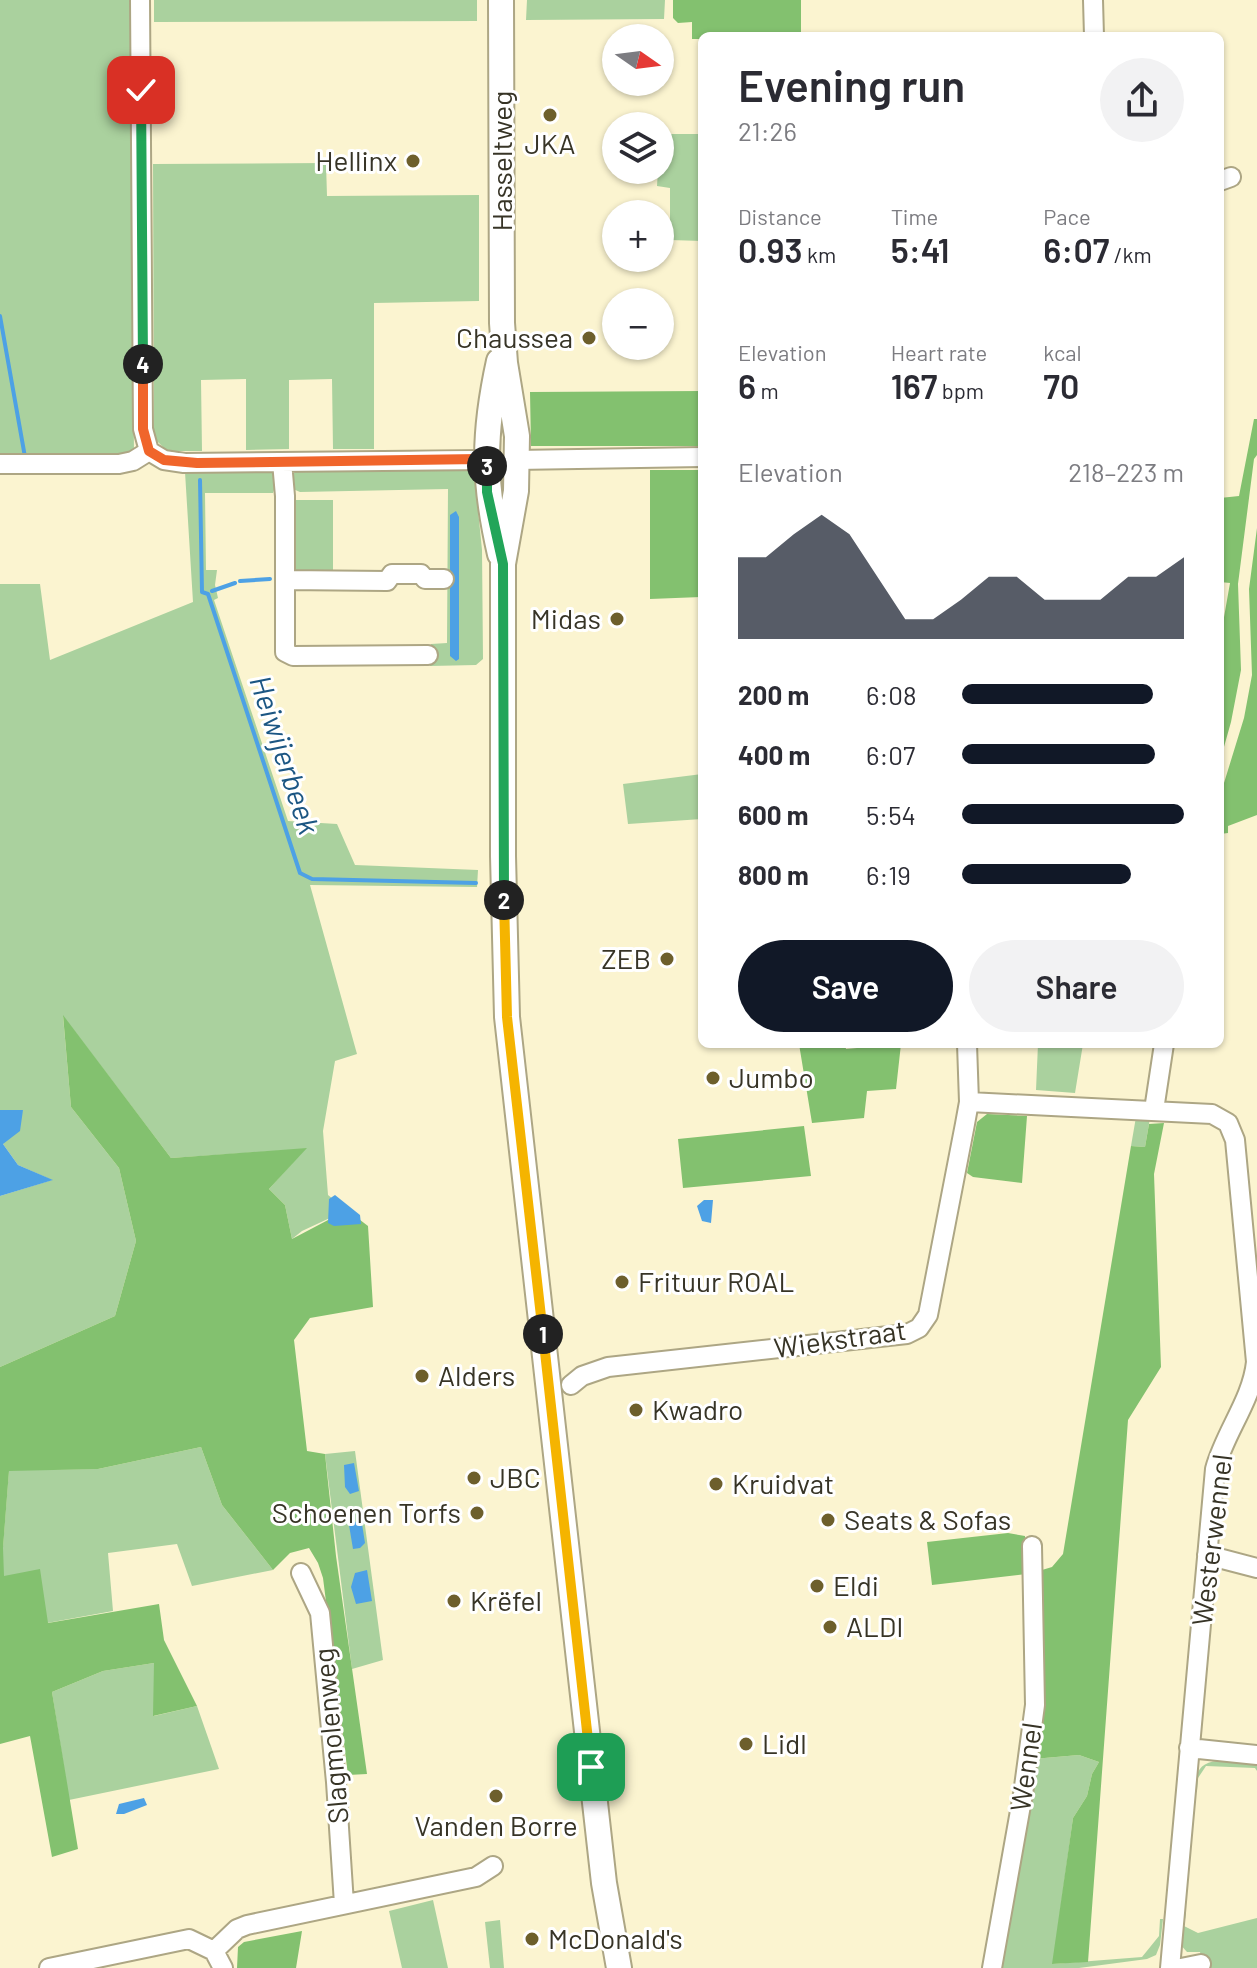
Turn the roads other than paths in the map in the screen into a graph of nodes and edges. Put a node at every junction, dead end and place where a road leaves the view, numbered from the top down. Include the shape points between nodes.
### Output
1 (140, 0) edge
2 (501, 0) edge
3 (1093, 0) edge
4 (1094, 32) edge
5 (502, 323) junction
6 (149, 451) junction
7 (698, 457) edge
8 (487, 460) junction
9 (516, 460) junction
10 (282, 462) junction
11 (0, 464) edge
12 (503, 564) junction
13 (444, 579) dead end
14 (285, 580) junction
15 (428, 655) dead end
16 (967, 1048) edge
17 (1163, 1048) edge
18 (969, 1102) junction
19 (1154, 1110) junction
20 (571, 1385) dead end
21 (1207, 1555) junction
22 (1037, 1557) dead end
23 (1257, 1568) edge
24 (301, 1573) dead end
25 (1189, 1748) junction
26 (1257, 1755) edge
27 (493, 1866) dead end
28 (604, 1883) junction
29 (344, 1904) junction
30 (214, 1951) junction
31 (1201, 1964) dead end
32 (49, 1968) edge
33 (223, 1968) edge
34 (606, 1968) edge
35 (619, 1968) edge
36 (992, 1968) edge
37 (1170, 1968) edge
38 (1181, 1968) edge

1 - 6 street via 143,429
2 - 5 main road, Hasseltweg
3 - 4 street
5 - 8 main road, Hasseltweg
5 - 9 main road, Hasseltweg
6 - 10 street via 184,463
6 - 11 street via 119,464
7 - 9 street
8 - 9 main road via 492,470 502,473
8 - 10 street
8 - 12 main road, Hasseltweg via 487,492
9 - 12 main road, Hasseltweg
10 - 14 street
12 - 28 main road, Hasseltweg via 507,1017
13 - 14 street via 392,574 387,581
14 - 15 street via 285,652
16 - 18 street, Wiekstraat
17 - 19 street
18 - 19 street, Westerwennel
18 - 20 street, Wiekstraat via 928,1315 919,1328 907,1334 608,1367
19 - 21 street, Westerwennel via 1212,1114 1228,1123 1235,1140 1256,1362 1215,1469
21 - 23 street
21 - 25 street, Westerwennel
22 - 36 street, Wennel via 1035,1705
24 - 29 street, Slagmolenweg via 320,1613
25 - 26 street
25 - 37 street, Westerwennel
27 - 29 street via 476,1877
28 - 34 main road, Hasseltweg
28 - 35 main road, Hasseltweg
29 - 30 street via 247,1925
30 - 32 street via 189,1939 174,1940
30 - 33 street
31 - 38 street

